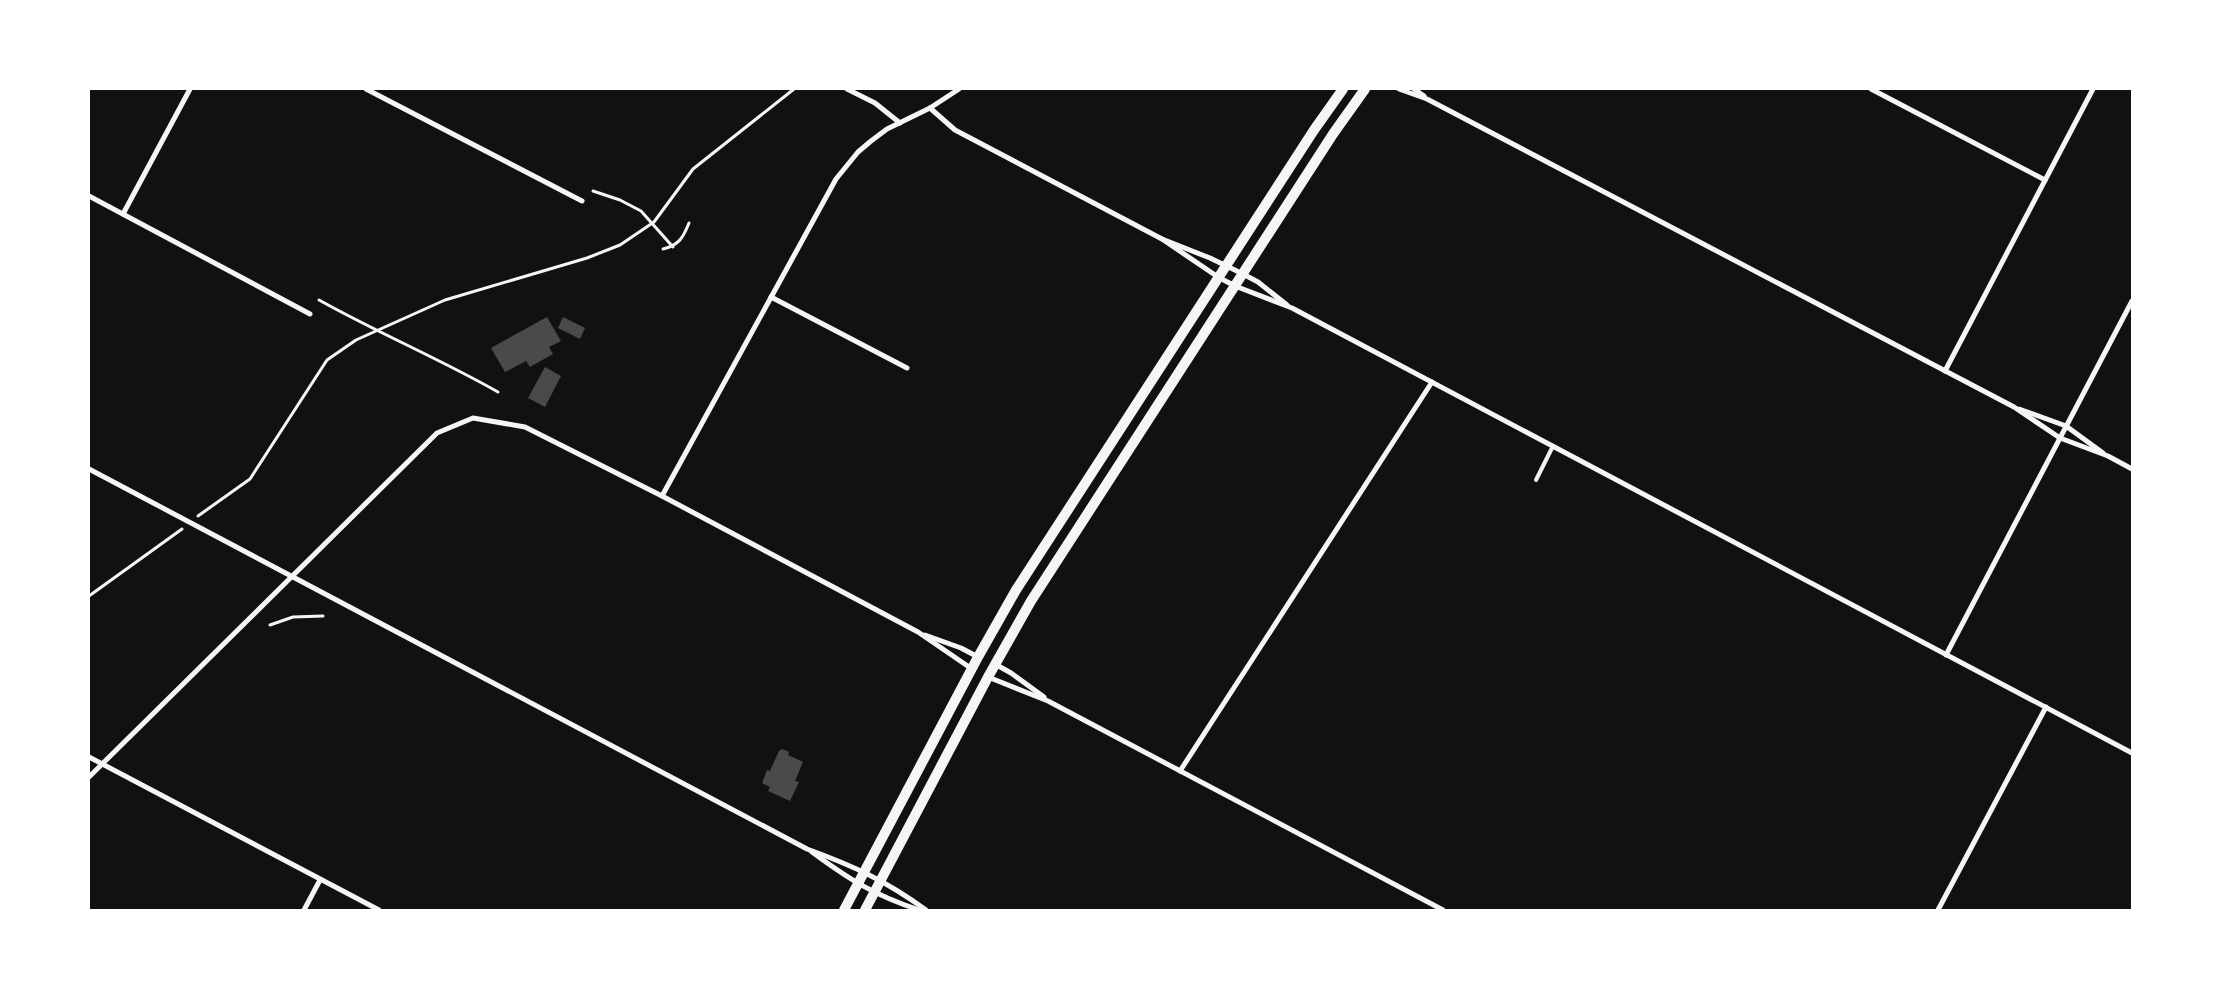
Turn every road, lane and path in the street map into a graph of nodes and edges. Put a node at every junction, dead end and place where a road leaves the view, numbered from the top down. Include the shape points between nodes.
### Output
1 (190, 89) edge
2 (366, 89) edge
3 (794, 89) edge
4 (847, 89) edge
5 (959, 89) edge
6 (1343, 89) edge
7 (1365, 89) edge
8 (1399, 89) edge
9 (1414, 89) edge
10 (1871, 89) edge
11 (2094, 89) edge
12 (1426, 99) junction
13 (930, 108) junction
14 (900, 123) junction
15 (2045, 180) junction
16 (593, 191) dead end
17 (89, 196) edge
18 (582, 202) dead end
19 (123, 214) junction
20 (653, 223) junction
21 (689, 223) dead end
22 (1162, 239) junction
23 (673, 247) junction
24 (663, 249) dead end
25 (1226, 266) junction
26 (1243, 274) junction
27 (1218, 277) junction
28 (1235, 286) junction
29 (771, 297) junction
30 (319, 300) dead end
31 (2132, 301) edge
32 (1292, 308) junction
33 (310, 314) dead end
34 (375, 331) junction
35 (907, 368) dead end
36 (1945, 371) junction
37 (1432, 382) junction
38 (498, 392) dead end
39 (2014, 407) junction
40 (2066, 426) junction
41 (2060, 438) junction
42 (1553, 446) junction
43 (2108, 456) junction
44 (89, 469) edge
45 (2132, 469) edge
46 (1536, 480) dead end
47 (662, 496) junction
48 (189, 523) junction
49 (291, 577) junction
50 (89, 596) edge
51 (322, 616) dead end
52 (270, 625) dead end
53 (918, 632) junction
54 (1946, 655) junction
55 (978, 657) junction
56 (995, 664) junction
57 (972, 669) junction
58 (988, 677) junction
59 (1048, 701) junction
60 (2046, 707) junction
61 (2132, 753) edge
62 (89, 757) edge
63 (103, 764) junction
64 (1180, 771) junction
65 (89, 777) edge
66 (807, 849) junction
67 (865, 872) junction
68 (320, 880) junction
69 (881, 880) junction
70 (858, 885) junction
71 (874, 894) junction
72 (304, 910) edge
73 (379, 910) edge
74 (844, 910) edge
75 (865, 910) edge
76 (919, 910) edge
77 (926, 910) edge
78 (1443, 910) edge
79 (1938, 910) edge

1 - 19 street
2 - 18 street
3 - 20 path via 693,169
4 - 14 street
5 - 13 street
6 - 25 main road
7 - 26 main road
8 - 12 street
9 - 12 street
10 - 15 street
11 - 15 street
12 - 36 street
13 - 14 street
13 - 22 street via 955,130
14 - 29 street via 871,141 845,166
15 - 36 street
16 - 20 path via 632,206
17 - 19 street
19 - 33 street
20 - 23 path
20 - 34 path via 620,245 588,258 445,300
21 - 23 path via 683,238
22 - 25 street
22 - 27 street
23 - 24 path
25 - 26 street
25 - 27 main road
26 - 28 main road
26 - 32 street
27 - 28 street
27 - 55 main road via 1016,590
28 - 32 street
28 - 56 main road via 1058,559
29 - 35 street
29 - 47 street
30 - 34 path
31 - 40 street
32 - 37 street
34 - 38 path
34 - 48 path via 327,360 250,479
36 - 39 street
37 - 42 street
37 - 64 street
39 - 40 street
39 - 41 street
40 - 41 street
40 - 43 street
41 - 43 street
41 - 54 street
42 - 46 lane
42 - 54 street
43 - 45 street
44 - 48 street
47 - 49 street via 525,427 473,418 437,433
47 - 53 street
48 - 49 street
48 - 50 path
49 - 63 street
49 - 66 street
51 - 52 path via 293,617
53 - 55 street
53 - 57 street
54 - 60 street
55 - 56 main road
55 - 57 main road
56 - 58 main road
56 - 59 street
57 - 58 main road
57 - 67 main road
58 - 59 street
58 - 69 main road
59 - 64 street
60 - 61 street
60 - 79 street
62 - 63 street
63 - 65 street
63 - 68 street
64 - 78 street
66 - 67 street
66 - 70 street
67 - 69 street
67 - 70 main road
68 - 72 street
68 - 73 street
69 - 71 main road
69 - 77 street
70 - 71 street
70 - 74 main road
71 - 75 main road
71 - 76 street

